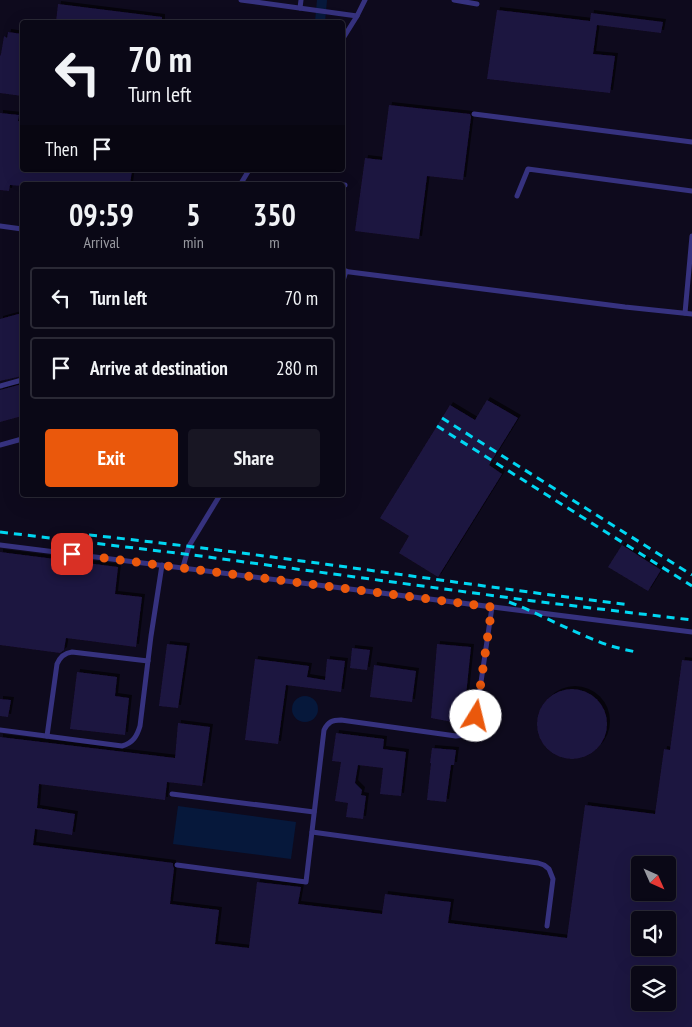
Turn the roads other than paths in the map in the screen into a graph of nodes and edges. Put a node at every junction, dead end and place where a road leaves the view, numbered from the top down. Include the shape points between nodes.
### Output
1 (240, 0) edge
2 (301, 0) edge
3 (365, 0) edge
4 (454, 0) edge
5 (477, 4) dead end
6 (300, 8) junction
7 (357, 16) junction
8 (345, 35) edge
9 (474, 114) dead end
10 (692, 142) edge
11 (692, 191) edge
12 (517, 196) dead end
13 (0, 226) edge
14 (20, 229) edge
15 (692, 236) edge
16 (345, 271) edge
17 (685, 313) junction
18 (692, 314) edge
19 (20, 381) edge
20 (0, 386) edge
21 (20, 440) edge
22 (0, 445) edge
23 (219, 497) edge
24 (0, 545) edge
25 (162, 565) junction
26 (183, 567) junction
27 (492, 607) junction
28 (692, 632) edge
29 (148, 661) junction
30 (0, 730) edge
31 (47, 736) junction
32 (172, 794) dead end
33 (314, 812) junction
34 (312, 832) junction
35 (177, 865) dead end
36 (547, 926) dead end

1 - 6 lane
2 - 6 lane
3 - 7 lane
4 - 5 lane
6 - 7 lane
7 - 8 lane
9 - 10 lane
11 - 12 lane via 528,169
13 - 14 lane
15 - 17 lane
16 - 17 lane
17 - 18 lane
19 - 20 lane
21 - 22 lane
23 - 26 lane via 189,546
24 - 25 lane
25 - 26 lane
25 - 29 lane
26 - 27 lane
27 - 28 lane
27 - 33 lane via 476,716 470,732 456,736 330,721 324,730
29 - 31 lane via 72,652 63,655 57,664
29 - 31 lane via 140,726 134,740 122,746
30 - 31 lane
32 - 33 lane
33 - 34 lane
34 - 35 lane via 306,882
34 - 36 lane via 544,865 553,879

